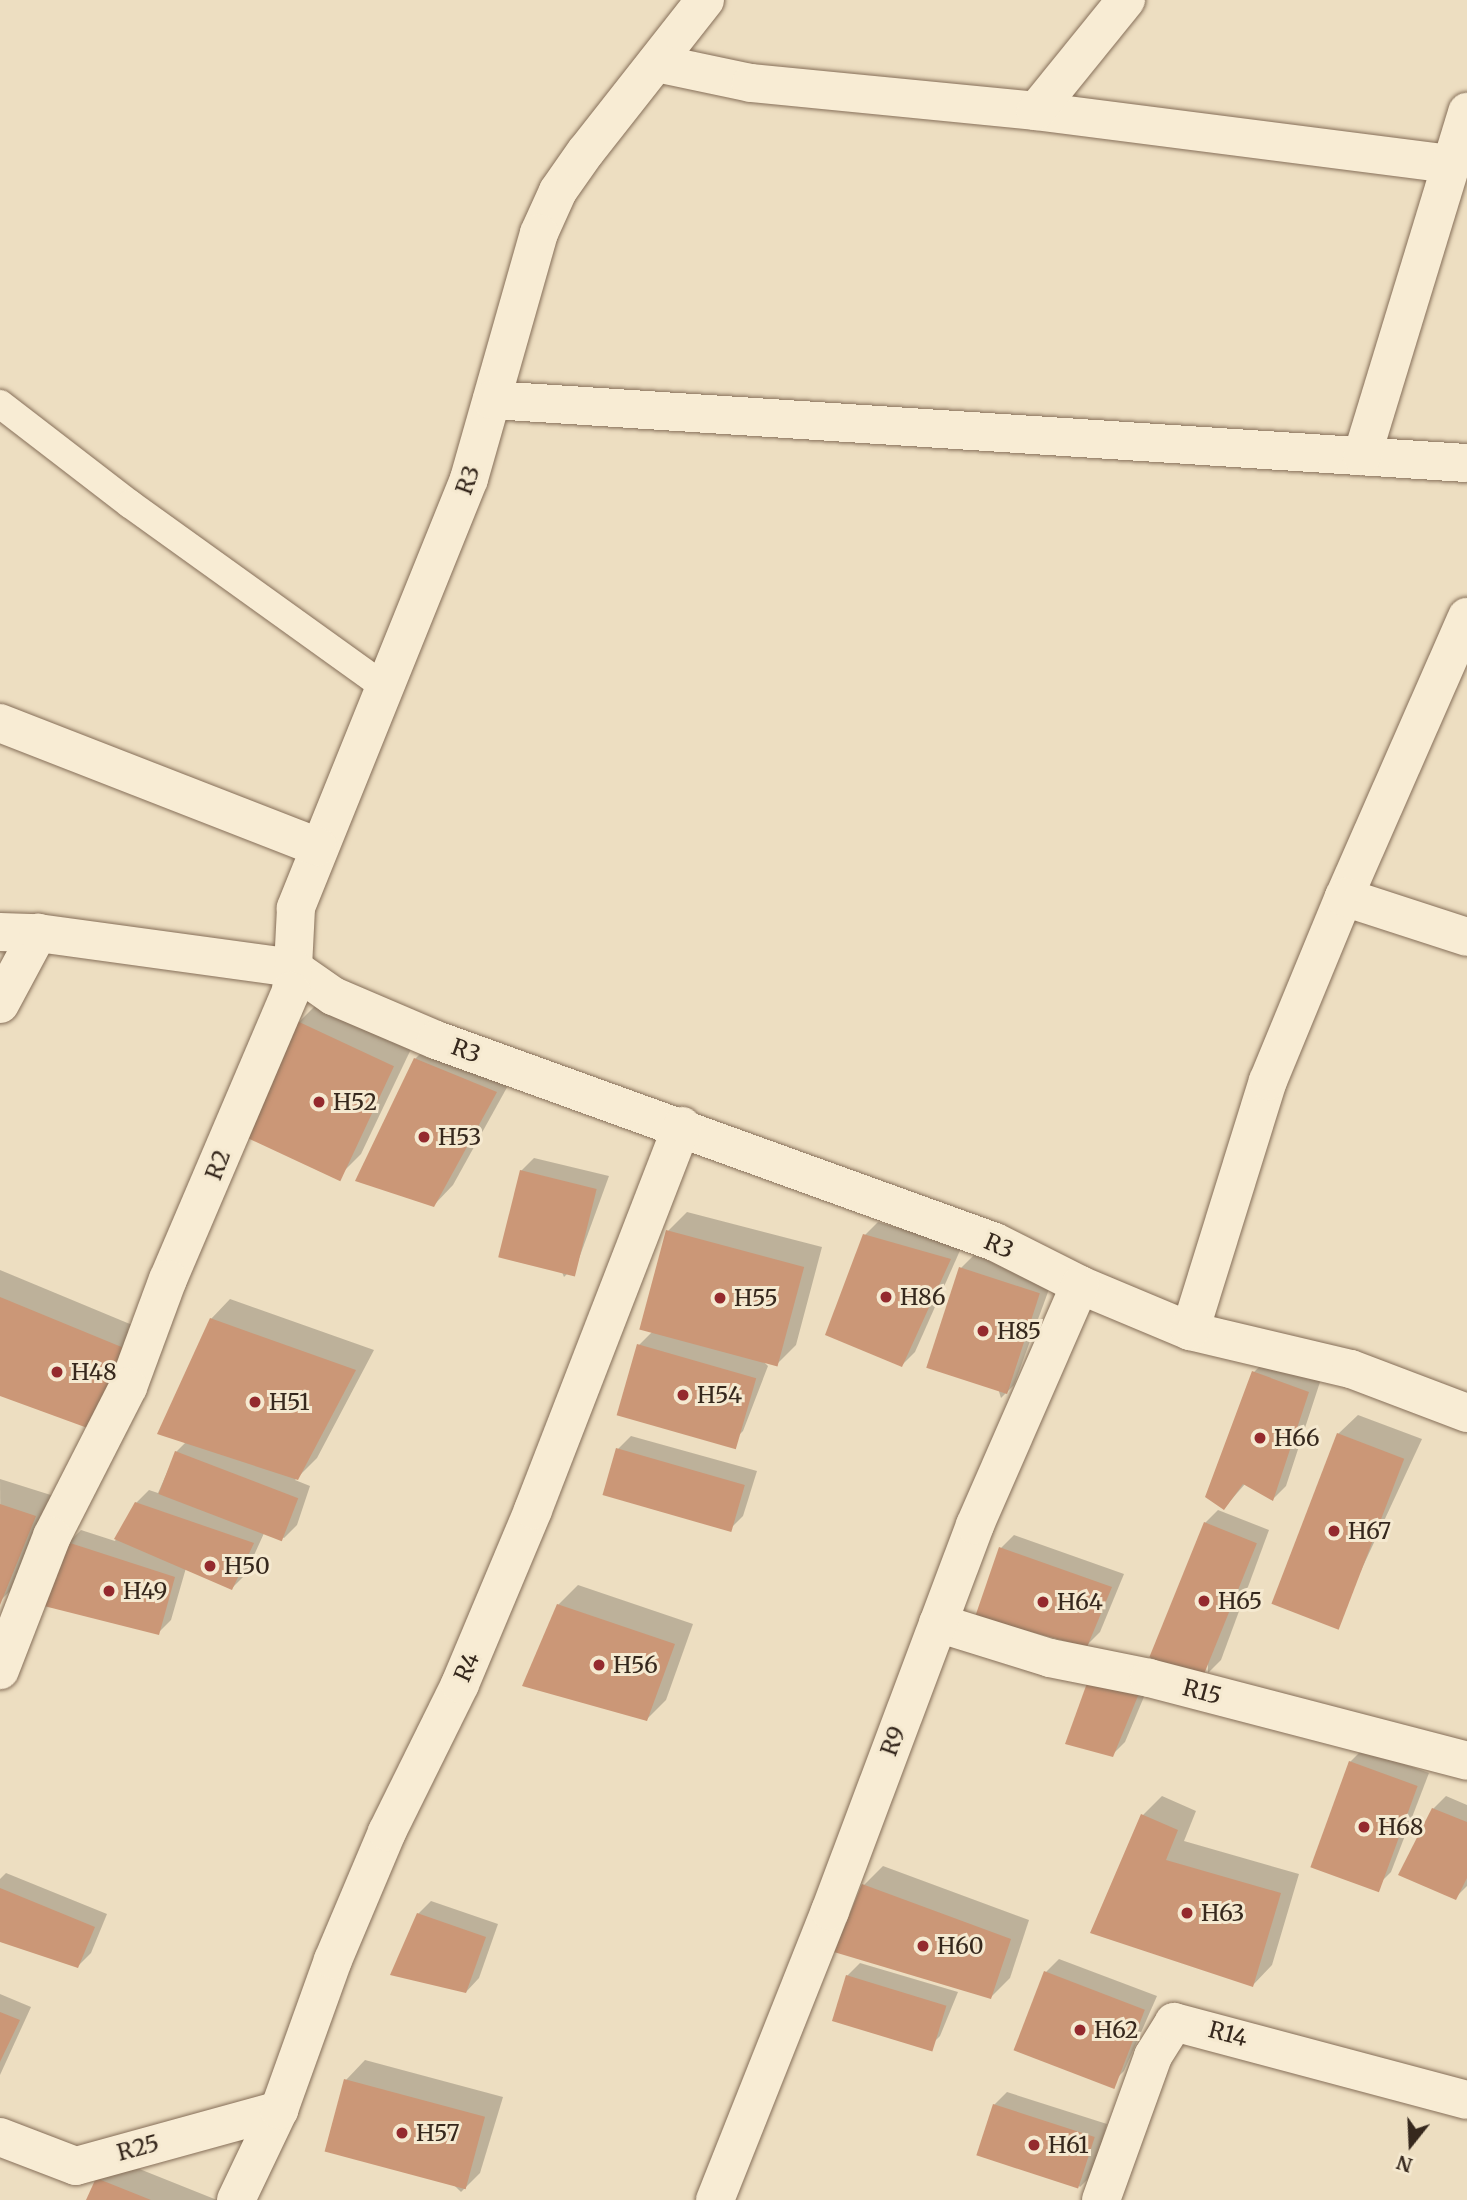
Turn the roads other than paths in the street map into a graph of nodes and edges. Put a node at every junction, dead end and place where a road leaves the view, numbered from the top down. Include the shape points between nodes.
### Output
1 (705, 0) edge
2 (1126, 0) edge
3 (656, 63) junction
4 (1036, 111) junction
5 (1467, 112) edge
6 (1450, 164) junction
7 (492, 400) junction
8 (0, 404) edge
9 (1362, 456) junction
10 (1467, 463) edge
11 (1467, 617) edge
12 (385, 687) junction
13 (0, 723) edge
14 (318, 847) junction
15 (1344, 897) junction
16 (0, 932) edge
17 (38, 933) junction
18 (1467, 937) edge
19 (293, 968) junction
20 (0, 1004) edge
21 (682, 1126) junction
22 (1080, 1285) junction
23 (1190, 1331) junction
24 (1467, 1413) edge
25 (938, 1623) junction
26 (0, 1670) edge
27 (1467, 1761) edge
28 (1467, 2100) edge
29 (279, 2110) junction
30 (0, 2137) edge
31 (236, 2200) edge
32 (715, 2200) edge
33 (1101, 2200) edge

1 - 3 street, R3
2 - 4 street
3 - 4 street via 751,83
3 - 7 street, R3 via 558,191 539,233
4 - 6 street
5 - 6 street
6 - 9 street
7 - 9 street
7 - 12 street, R3 via 470,479
8 - 12 lane
9 - 10 street
11 - 15 street
12 - 14 street, R3
13 - 14 street
14 - 19 street, R3 via 296,908
15 - 18 street
15 - 23 street via 1268,1081
16 - 17 street
17 - 19 street
17 - 20 street
19 - 21 street, R3 via 333,996 436,1040
19 - 26 street, R2 via 291,991 168,1279 128,1387 52,1536
21 - 22 street, R3 via 835,1188 995,1242
21 - 29 street, R4 via 585,1382 465,1672 387,1832 332,1960
22 - 23 street, R3
22 - 25 street, R9 via 975,1525
23 - 24 street, R3 via 1352,1369
25 - 27 street, R15 via 1050,1658 1149,1678
25 - 32 street, R9
28 - 33 street, R14 via 1174,2022 1153,2056
29 - 30 street, R25 via 76,2166
29 - 31 street, R4

